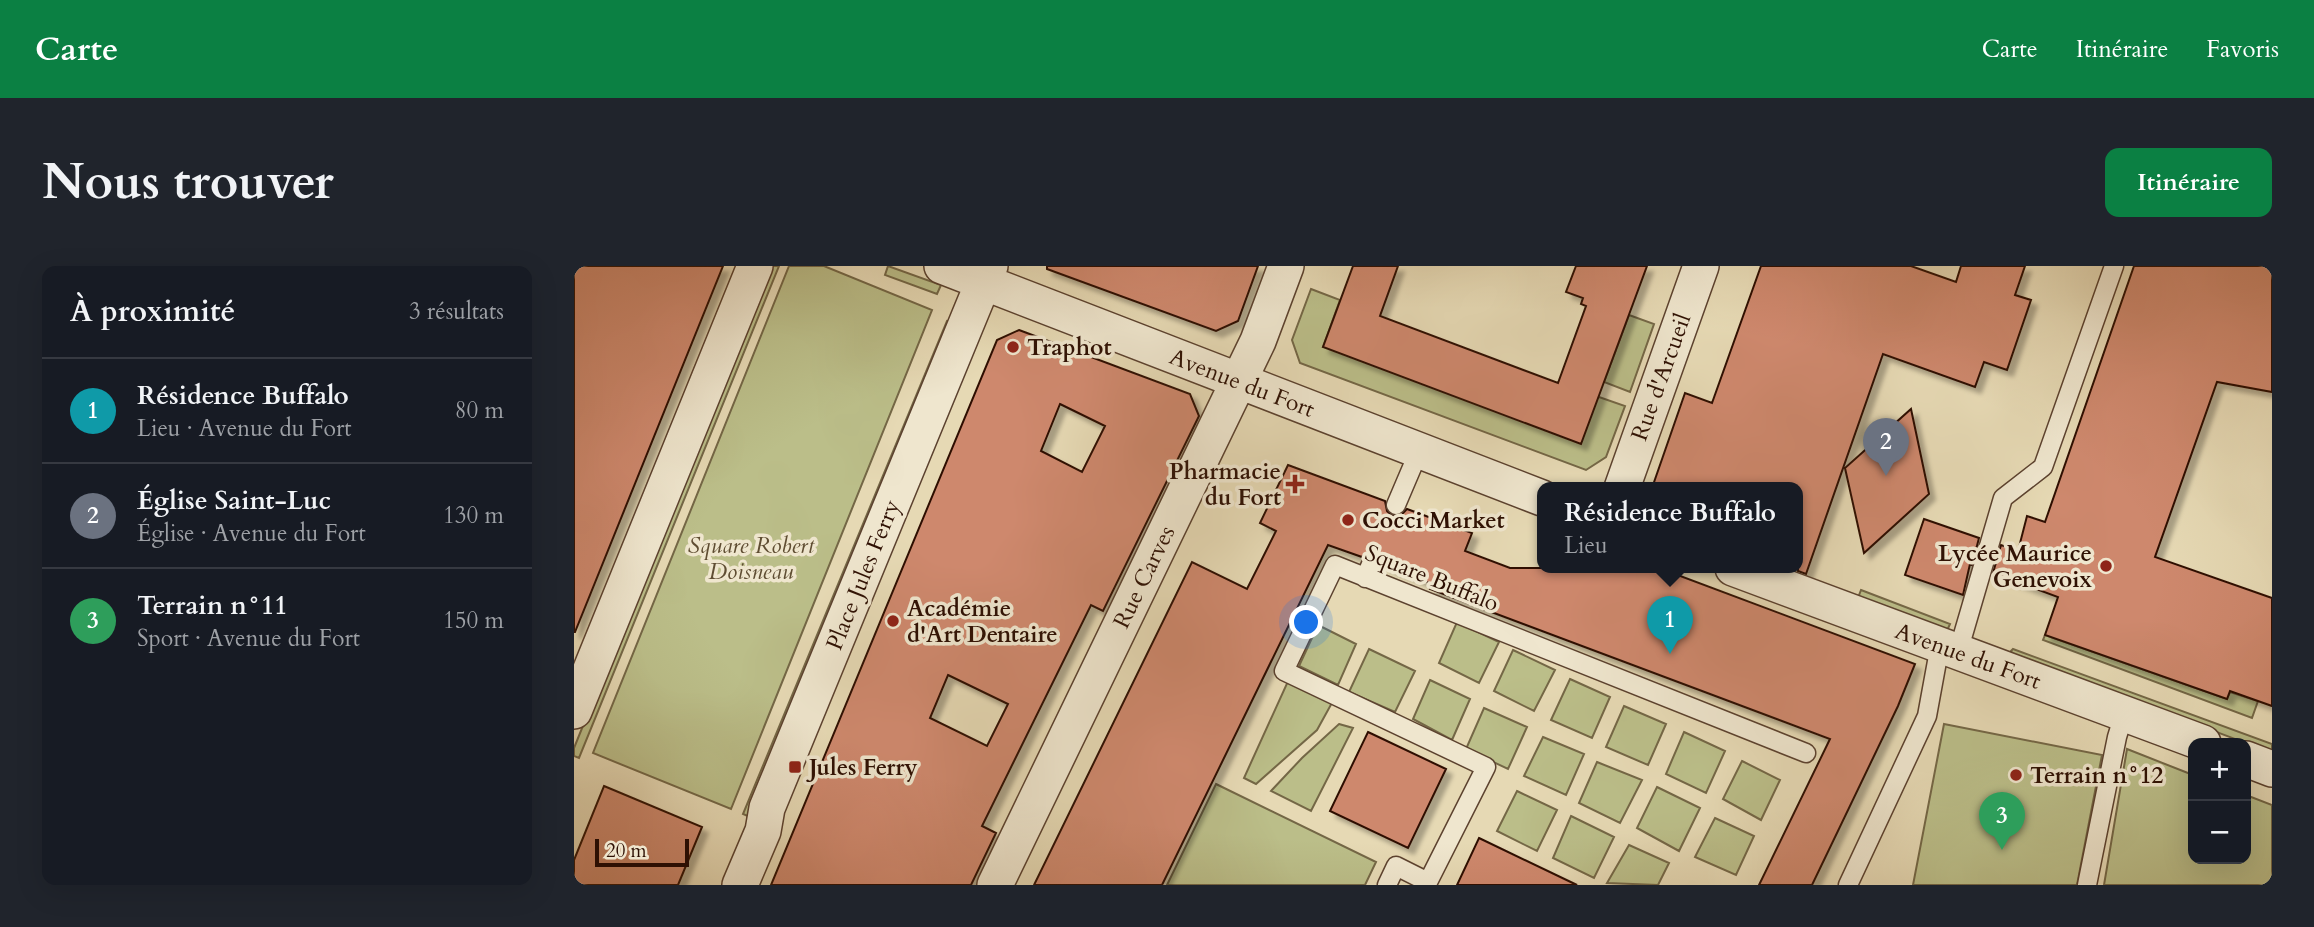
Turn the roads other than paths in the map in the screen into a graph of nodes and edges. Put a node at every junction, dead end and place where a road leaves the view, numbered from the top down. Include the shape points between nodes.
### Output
1 (755, 266) edge
2 (942, 266) edge
3 (1286, 266) edge
4 (1701, 266) edge
5 (2114, 266) edge
6 (987, 274) edge
7 (1238, 381) junction
8 (1419, 451) junction
9 (1624, 482) edge
10 (1537, 496) edge
11 (1396, 506) dead end
12 (1745, 573) edge
13 (1949, 649) junction
14 (574, 711) edge
15 (2124, 714) junction
16 (2189, 738) edge
17 (1806, 753) dead end
18 (2251, 761) edge
19 (2272, 769) edge
20 (740, 885) edge
21 (995, 885) edge
22 (1387, 885) edge
23 (1848, 885) edge
24 (2087, 885) edge

1 - 14 street
2 - 6 street, Avenue du Fort
3 - 7 street, Rue Carves
4 - 9 street, Rue d'Arcueil
5 - 13 lane via 2043,467 2003,498
6 - 7 street, Avenue du Fort
6 - 20 street, Place Jules Ferry via 767,808 763,831
7 - 8 street, Avenue du Fort
7 - 21 street, Rue Carves
8 - 10 street, Avenue du Fort
8 - 11 lane
12 - 13 street, Avenue du Fort
13 - 15 street, Avenue du Fort
13 - 23 lane via 1927,716
15 - 16 street, Avenue du Fort
15 - 24 lane
17 - 22 lane, Square Buffalo via 1368,570 1335,565 1283,671 1486,767 1428,881 1396,866
18 - 19 street

